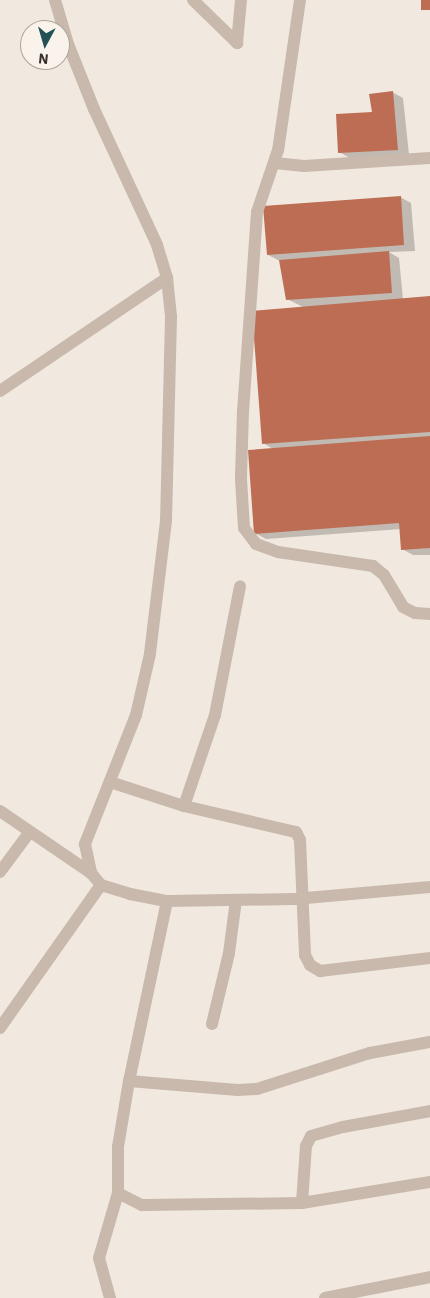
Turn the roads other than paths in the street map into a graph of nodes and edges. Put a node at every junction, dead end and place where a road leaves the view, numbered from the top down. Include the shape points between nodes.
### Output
1 (55, 0) edge
2 (193, 0) edge
3 (241, 0) edge
4 (300, 0) edge
5 (430, 158) edge
6 (275, 163) junction
7 (167, 278) junction
8 (0, 391) edge
9 (240, 586) dead end
10 (430, 614) edge
11 (110, 782) junction
12 (184, 806) junction
13 (0, 811) edge
14 (29, 833) junction
15 (0, 872) edge
16 (90, 873) junction
17 (101, 884) junction
18 (430, 887) edge
19 (305, 899) junction
20 (236, 900) junction
21 (167, 901) junction
22 (430, 958) edge
23 (212, 1024) dead end
24 (0, 1028) edge
25 (430, 1042) edge
26 (129, 1081) junction
27 (430, 1111) edge
28 (430, 1182) edge
29 (118, 1193) junction
30 (302, 1203) junction
31 (430, 1277) edge
32 (110, 1298) edge
33 (325, 1298) edge

1 - 7 street via 68,44 157,245
2 - 3 street via 237,43
4 - 6 street
5 - 6 street via 304,166
6 - 10 street via 257,212 243,410 241,479 244,528 256,544 278,552 373,566 384,575 403,607 415,613
7 - 8 street
7 - 11 street via 171,317 166,521 150,654 136,715
9 - 12 street via 215,715
11 - 12 street
11 - 16 street via 85,844
12 - 19 street via 296,832 300,840
13 - 14 street
14 - 15 street
14 - 16 street
16 - 17 street
17 - 21 street
17 - 24 street
18 - 19 street
19 - 20 street
19 - 22 street via 305,955 310,966 320,971
20 - 21 street
20 - 23 street via 229,953
21 - 26 street
25 - 26 street via 361,1055 257,1089
26 - 29 street via 118,1147
27 - 30 street via 344,1126 312,1136 306,1146
28 - 30 street
29 - 30 street via 142,1205
29 - 32 street via 99,1258
31 - 33 street

